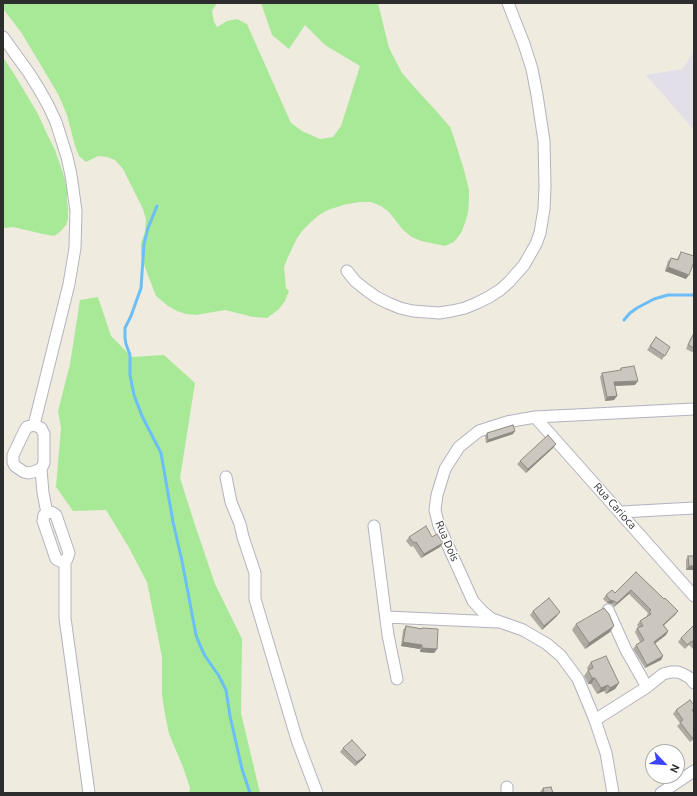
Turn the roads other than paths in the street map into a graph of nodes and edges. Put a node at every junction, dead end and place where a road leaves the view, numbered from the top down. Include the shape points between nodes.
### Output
1 (508, 3) edge
2 (3, 38) edge
3 (347, 271) dead end
4 (694, 409) edge
5 (535, 417) junction
6 (34, 425) junction
7 (41, 469) junction
8 (226, 477) dead end
9 (694, 508) edge
10 (620, 512) junction
11 (374, 526) dead end
12 (694, 596) edge
13 (608, 610) edge
14 (386, 617) junction
15 (501, 622) junction
16 (397, 679) dead end
17 (694, 683) edge
18 (647, 687) junction
19 (595, 720) junction
20 (694, 771) edge
21 (89, 793) edge
22 (317, 793) edge
23 (613, 793) edge
24 (661, 793) edge

1 - 3 street via 532,70 544,141 544,209 540,233 524,265 509,282 489,297 465,308 439,312 413,311 388,303 365,289
2 - 6 street via 36,84 56,122 66,151 76,211 75,248 70,284
4 - 5 street, Rua Dois
5 - 10 street, Rua Carioca
5 - 15 street, Rua Dois via 507,422 479,431 469,438 445,469 437,495 435,510 439,526 474,601 492,619
6 - 7 street via 41,428 44,434 44,463
6 - 7 street via 25,430 13,455 13,462 24,472
7 - 21 street via 47,513 44,514 43,521 56,559 65,561 65,618
8 - 22 street via 231,502 255,573 255,600 297,740
9 - 10 street
10 - 12 street, Rua Carioca
11 - 14 street
13 - 18 street via 626,650
14 - 15 street
14 - 16 street
15 - 19 street, Rua Dois via 523,630 561,656 578,679
17 - 18 street via 683,674 671,672 663,674
18 - 19 street
19 - 23 street, Rua Dois via 606,753
20 - 24 street

